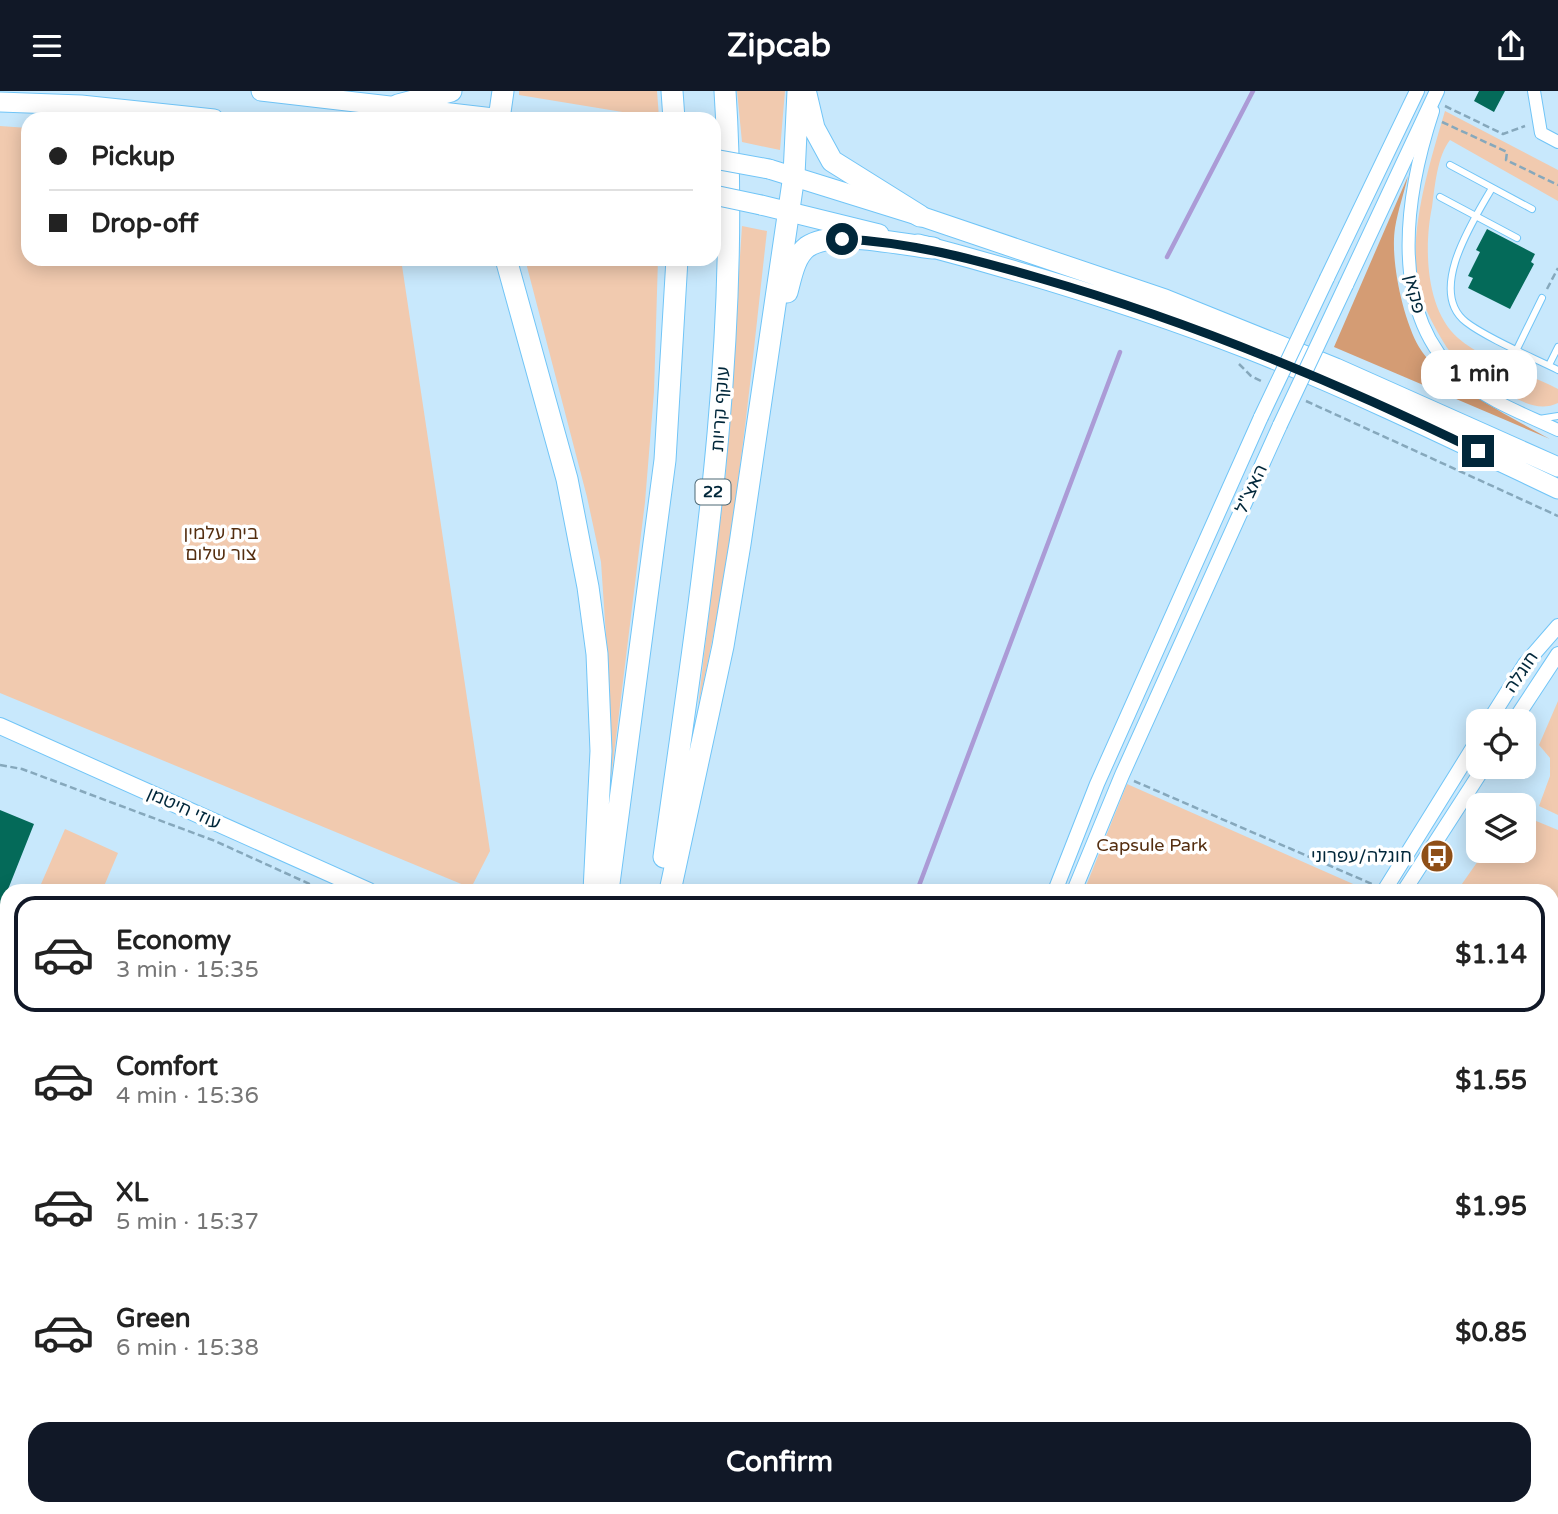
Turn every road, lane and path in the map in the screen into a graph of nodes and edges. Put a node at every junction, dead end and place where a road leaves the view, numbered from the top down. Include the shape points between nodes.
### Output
1 (261, 91) edge
2 (451, 91) edge
3 (503, 91) edge
4 (672, 91) edge
5 (725, 91) edge
6 (798, 91) edge
7 (805, 91) edge
8 (1417, 91) edge
9 (1534, 91) edge
10 (1438, 95) edge
11 (0, 102) edge
12 (398, 105) junction
13 (148, 112) edge
14 (449, 112) edge
15 (501, 112) edge
16 (674, 112) edge
17 (1431, 117) junction
18 (1538, 121) junction
19 (1558, 142) edge
20 (721, 160) edge
21 (1450, 165) dead end
22 (794, 175) junction
23 (1558, 185) edge
24 (1492, 188) junction
25 (721, 196) edge
26 (1440, 197) dead end
27 (1532, 209) dead end
28 (788, 211) junction
29 (920, 216) junction
30 (1476, 216) junction
31 (1517, 238) dead end
32 (933, 248) junction
33 (508, 266) edge
34 (677, 266) edge
35 (1558, 268) edge
36 (1542, 298) joint
37 (1235, 344) junction
38 (1558, 347) edge
39 (1517, 349) junction
40 (767, 358) junction
41 (1549, 365) junction
42 (1558, 370) edge
43 (1263, 382) dead end
44 (1300, 399) dead end
45 (1558, 415) edge
46 (1534, 419) junction
47 (1558, 430) edge
48 (1558, 467) edge
49 (1558, 489) edge
50 (1558, 516) edge
51 (1558, 626) edge
52 (1558, 654) edge
53 (1497, 709) edge
54 (1522, 709) edge
55 (0, 726) edge
56 (1466, 759) edge
57 (0, 765) edge
58 (1122, 775) junction
59 (1476, 779) edge
60 (310, 884) edge
61 (353, 884) edge
62 (594, 884) edge
63 (609, 884) edge
64 (661, 884) edge
65 (672, 884) edge
66 (1058, 884) edge
67 (1077, 884) edge
68 (1370, 884) edge
69 (1388, 884) edge
70 (1409, 884) edge

1 - 12 highway
2 - 12 highway
3 - 15 highway
4 - 16 highway
5 - 64 highway, עוקף קריות / 22 via 729,203 719,431
6 - 22 highway
7 - 29 highway via 814,128 832,161
8 - 66 street, האצ"ל, bridge via 1261,417
9 - 18 street
10 - 17 street, פקאן
10 - 18 path via 1503,134
10 - 58 street, האצ"ל, bridge via 1280,425
11 - 13 highway
12 - 14 highway
17 - 23 path via 1507,152 1506,160
17 - 46 street, פקאן via 1408,238 1415,301 1433,346 1459,376
18 - 19 street via 1541,133
20 - 22 highway, bridge
21 - 24 lane
22 - 28 highway
22 - 29 highway
24 - 27 lane
24 - 30 lane
25 - 28 highway, bridge
26 - 30 lane
28 - 32 highway
28 - 40 highway
29 - 48 highway via 1249,332
30 - 31 lane
30 - 39 lane via 1454,260 1453,298 1465,321
32 - 37 highway via 1100,296
32 - 40 highway via 842,239 807,247 792,273
33 - 62 highway via 567,479 588,587 597,654 601,751
34 - 63 highway via 665,460
35 - 36 path
36 - 39 lane
37 - 43 path via 1242,369
37 - 49 highway via 1378,404
38 - 41 lane
39 - 41 lane
40 - 65 highway via 723,646
41 - 42 lane
44 - 50 path
45 - 46 lane
46 - 47 street, פקאן
51 - 53 street, חוגלה via 1534,650
52 - 54 street, חוגלה
55 - 61 main road, עוזי חיטמן
56 - 69 street
57 - 60 path via 22,769 215,841
58 - 67 street, האצ"ל
58 - 68 path
59 - 70 street

